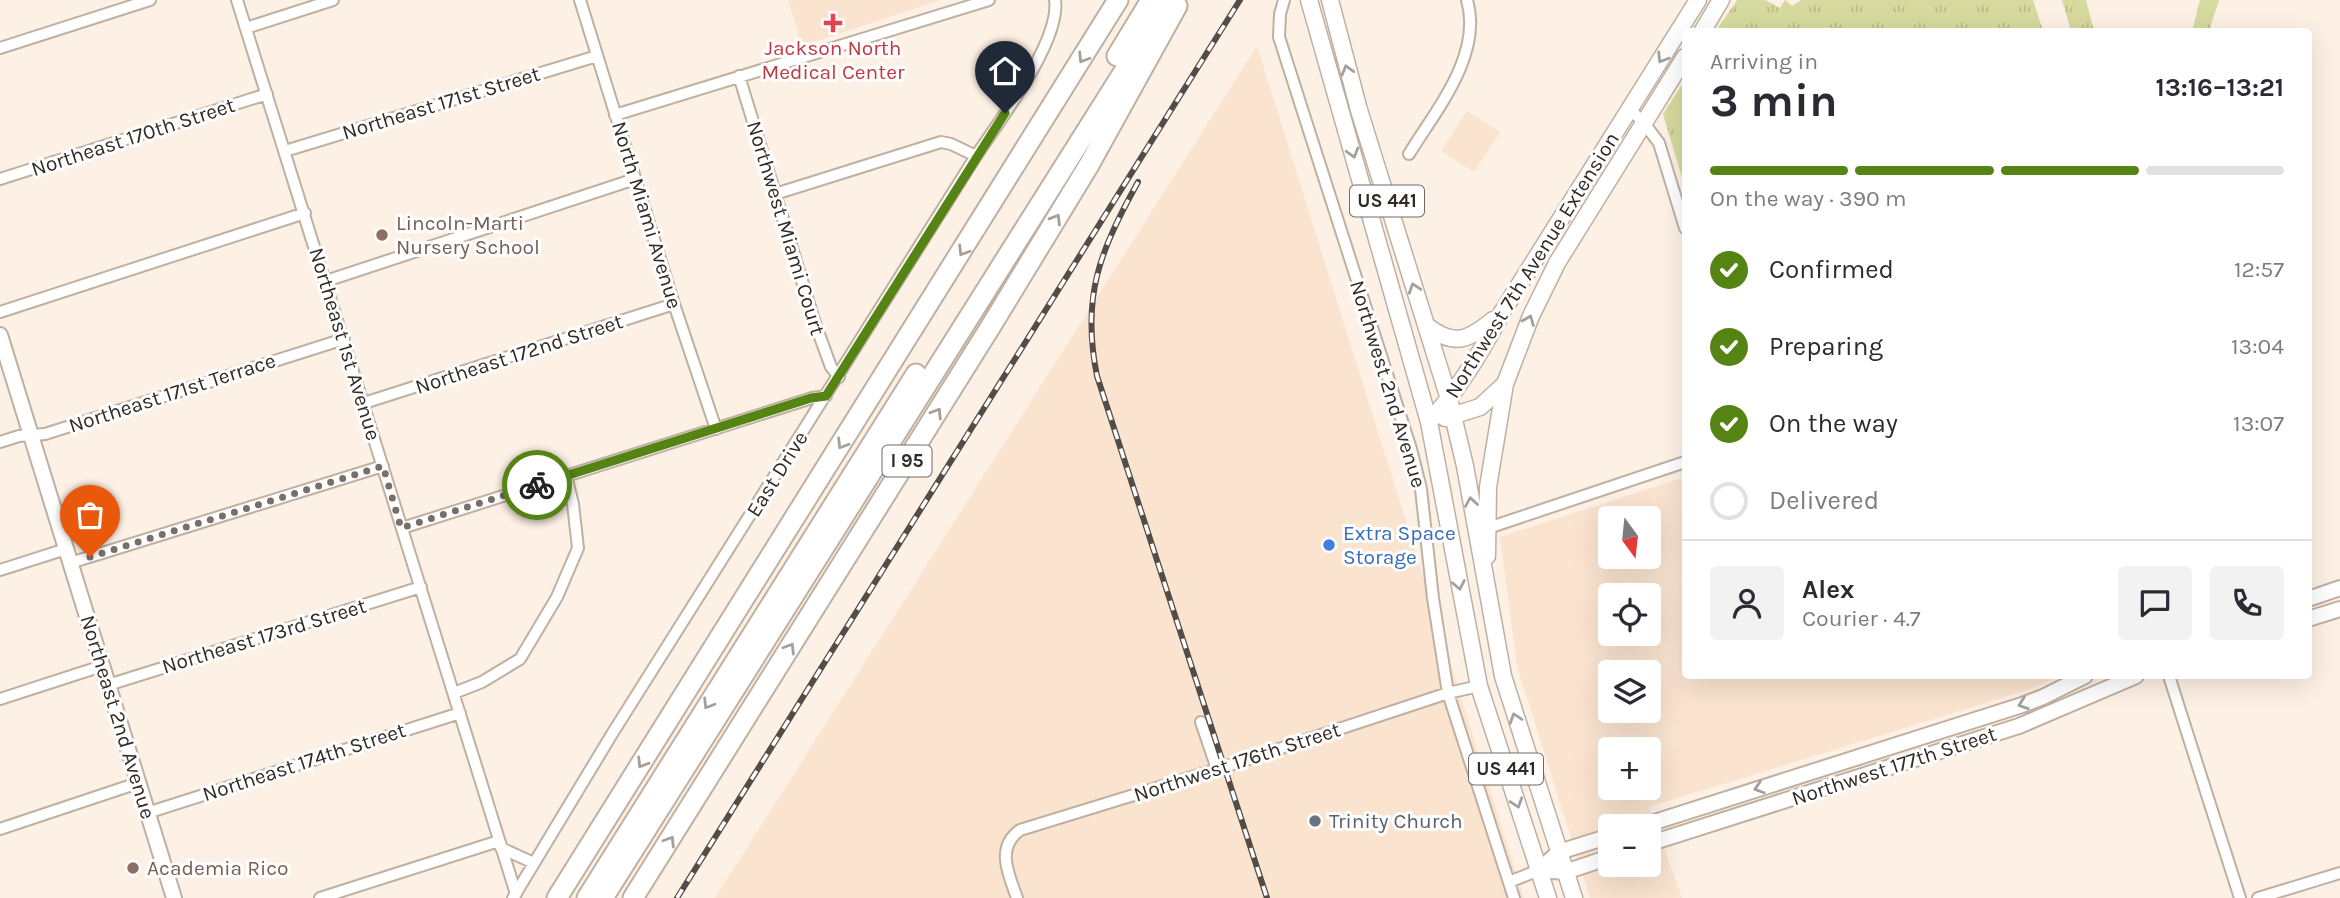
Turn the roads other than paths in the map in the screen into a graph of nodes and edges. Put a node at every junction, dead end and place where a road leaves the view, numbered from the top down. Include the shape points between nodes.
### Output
1 (150, 0) edge
2 (237, 0) edge
3 (333, 0) edge
4 (580, 0) edge
5 (989, 0) edge
6 (1055, 0) edge
7 (1118, 0) edge
8 (1151, 0) edge
9 (1180, 0) edge
10 (1193, 0) edge
11 (1284, 0) edge
12 (1309, 0) edge
13 (1329, 0) edge
14 (1467, 0) edge
15 (1698, 0) edge
16 (1721, 0) edge
17 (1170, 9) edge
18 (246, 28) junction
19 (1704, 28) edge
20 (0, 48) edge
21 (597, 56) junction
22 (1682, 62) edge
23 (739, 76) junction
24 (267, 94) junction
25 (1630, 109) junction
26 (615, 115) junction
27 (1644, 122) junction
28 (285, 151) junction
29 (1409, 154) dead end
30 (976, 156) junction
31 (1051, 174) junction
32 (0, 179) edge
33 (635, 179) junction
34 (775, 194) junction
35 (305, 213) junction
36 (1682, 218) edge
37 (326, 281) junction
38 (674, 304) junction
39 (0, 312) edge
40 (1501, 314) junction
41 (1427, 326) junction
42 (0, 335) edge
43 (344, 339) junction
44 (839, 377) junction
45 (1505, 384) junction
46 (826, 396) junction
47 (1450, 400) junction
48 (364, 403) junction
49 (1454, 416) junction
50 (1429, 422) junction
51 (716, 429) junction
52 (31, 435) junction
53 (0, 442) edge
54 (1682, 463) edge
55 (383, 466) junction
56 (566, 476) junction
57 (401, 528) junction
58 (1488, 528) junction
59 (66, 548) junction
60 (70, 563) junction
61 (0, 570) edge
62 (421, 587) junction
63 (2340, 588) edge
64 (1487, 593) junction
65 (2312, 597) edge
66 (2340, 609) edge
67 (2312, 618) edge
68 (102, 666) junction
69 (2078, 679) edge
70 (2129, 679) edge
71 (2170, 679) edge
72 (108, 685) junction
73 (1479, 685) junction
74 (454, 693) junction
75 (1448, 693) junction
76 (0, 699) edge
77 (460, 713) junction
78 (1201, 722) dead end
79 (1217, 769) junction
80 (138, 783) junction
81 (147, 813) junction
82 (1661, 820) edge
83 (0, 829) edge
84 (1598, 840) edge
85 (1661, 840) edge
86 (500, 844) junction
87 (1559, 852) junction
88 (1598, 861) edge
89 (534, 863) junction
90 (1539, 870) junction
91 (1565, 872) junction
92 (2340, 873) edge
93 (1509, 882) junction
94 (514, 896) edge
95 (174, 898) edge
96 (320, 898) edge
97 (558, 898) edge
98 (587, 898) edge
99 (603, 898) edge
100 (633, 898) edge
101 (1017, 898) edge
102 (1514, 898) edge
103 (1548, 898) edge
104 (1574, 898) edge
105 (2240, 898) edge
106 (2258, 898) edge

1 - 20 street
2 - 18 street, Northeast 1st Avenue
3 - 18 street
4 - 21 street, North Miami Avenue
5 - 23 street
6 - 30 street, East Drive via 1053,27 1019,92
7 -> 97 highway
8 - 31 highway
9 - 17 highway, I 95
10 - 17 highway
11 - 75 street, Northwest 2nd Avenue via 1279,37 1422,489
12 -> 50 main road, US 441
41 -> 13 main road, US 441
14 - 29 street via 1471,32 1463,65
15 -> 25 main road, Northwest 7th Avenue Extension
16 - 19 main road
17 - 31 highway
100 -> 17 highway, I 95 via 991,327 1096,153
18 - 24 street, Northeast 1st Avenue
21 - 26 street, North Miami Avenue
21 - 28 street, Northeast 171st Street
22 - 27 main road, Northwest 7th Avenue Extension
23 - 26 street
23 - 34 street, Northwest Miami Court
24 - 28 street, Northeast 1st Avenue
24 - 32 street, Northeast 170th Street
25 - 27 street
25 - 40 main road, Northwest 7th Avenue Extension
26 - 33 street, North Miami Avenue
27 - 36 street via 1659,143
45 -> 27 main road, Northwest 7th Avenue Extension via 1557,263
28 - 35 street, Northeast 1st Avenue
30 - 34 street via 941,142
30 - 44 street, East Drive
31 -> 98 highway via 786,579
31 - 99 highway
33 - 37 street
33 - 38 street, North Miami Avenue
34 - 44 street, Northwest Miami Court via 831,368
35 - 37 street, Northeast 1st Avenue
35 - 39 street
37 - 43 street, Northeast 1st Avenue
38 - 48 street, Northeast 172nd Street
38 - 51 street, North Miami Avenue
40 - 41 main road via 1462,339 1445,337
40 - 47 main road, Northwest 7th Avenue Extension
41 - 47 main road, US 441
42 - 52 street, Northeast 2nd Avenue
43 - 48 street, Northeast 1st Avenue
43 - 52 street, Northeast 171st Terrace
44 - 46 street, East Drive
45 - 49 main road, Northwest 7th Avenue Extension via 1480,407
45 - 58 main road via 1490,470
46 - 51 street
46 - 89 street, East Drive
47 - 49 main road, US 441
47 - 50 main road, Northwest 7th Avenue Extension
48 - 55 street, Northeast 1st Avenue
49 - 50 main road, Northwest 7th Avenue Extension
64 -> 49 main road, US 441
50 -> 73 main road, Northwest 2nd Avenue / US 441
51 - 56 street
52 - 53 street, Northeast 171st Terrace
52 - 59 street, Northeast 2nd Avenue
54 - 58 street
55 - 57 street, Northeast 1st Avenue
55 - 60 street
56 - 57 street
56 - 74 street via 578,548 557,597 520,659
57 - 62 street, Northeast 1st Avenue
58 - 64 main road
59 - 60 street, Northeast 2nd Avenue
59 - 61 street
60 - 68 street, Northeast 2nd Avenue
62 - 72 street, Northeast 173rd Street
62 - 74 street, Northeast 1st Avenue
63 - 65 street
87 -> 64 main road, US 441 via 1509,698
66 - 67 street
68 - 72 street, Northeast 2nd Avenue
68 - 76 street
69 -> 82 street, Northwest 177th Street via 2022,705
70 - 85 street, Northwest 177th Street via 2020,726
71 - 105 street
72 - 80 street, Northeast 2nd Avenue
73 - 75 street, Northwest 176th Street
73 -> 90 main road, Northwest 2nd Avenue / US 441
74 - 77 street, Northeast 1st Avenue
75 - 79 street, Northwest 176th Street
75 - 93 street, Northwest 2nd Avenue
77 - 81 street, Northeast 174th Street
77 - 86 street, Northeast 1st Avenue
78 - 79 street
79 - 101 street, Northwest 176th Street via 1020,830 1005,851
80 - 81 street, Northeast 2nd Avenue
80 - 83 street
81 - 95 street, Northeast 2nd Avenue
84 - 87 street
86 - 89 street
86 - 94 street, Northeast 1st Avenue
86 - 96 street
87 - 90 street
87 - 91 main road, US 441
88 - 91 street
89 - 94 street, East Drive
90 - 91 street
90 - 93 street
90 - 103 main road, Northwest 2nd Avenue / US 441
91 - 104 main road, US 441
92 - 106 street
93 - 102 street, Northwest 2nd Avenue

